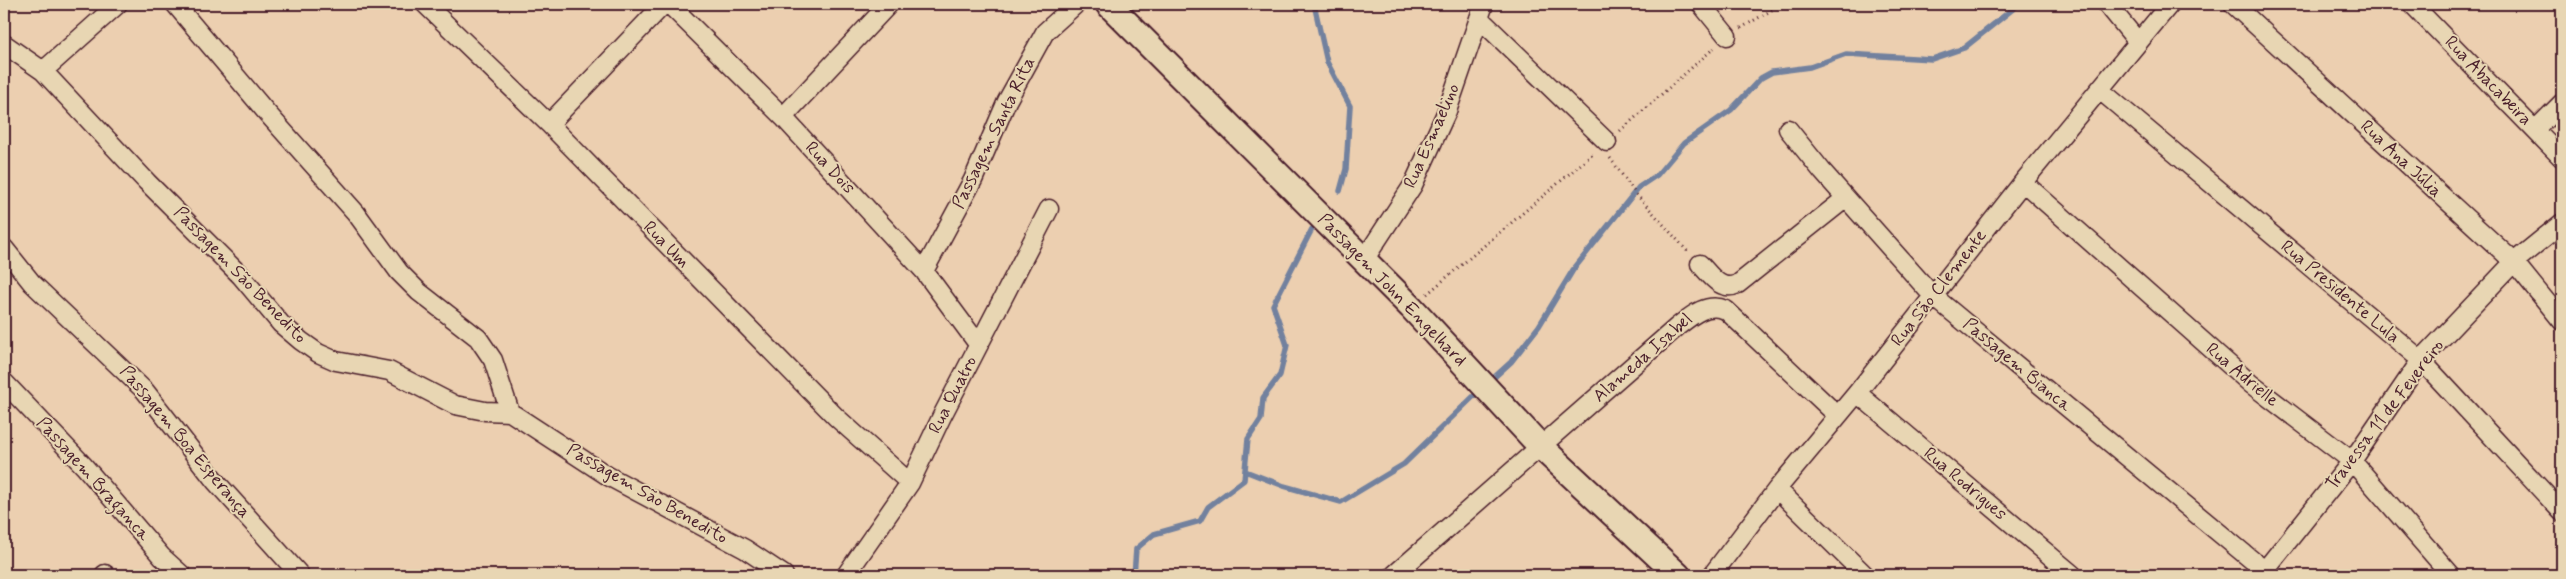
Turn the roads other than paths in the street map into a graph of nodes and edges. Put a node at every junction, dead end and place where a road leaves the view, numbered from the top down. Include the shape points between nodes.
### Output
1 (118, 4) edge
2 (175, 4) edge
3 (425, 4) edge
4 (664, 4) edge
5 (669, 4) edge
6 (889, 4) edge
7 (1076, 4) edge
8 (1108, 4) edge
9 (1701, 4) edge
10 (2107, 4) edge
11 (2170, 4) edge
12 (2233, 4) edge
13 (2422, 7) edge
14 (1482, 11) edge
15 (1728, 36) dead end
16 (2138, 42) junction
17 (4, 44) edge
18 (43, 71) junction
19 (2100, 90) junction
20 (2562, 103) edge
21 (783, 117) junction
22 (549, 124) junction
23 (1788, 129) dead end
24 (2536, 130) junction
25 (1607, 148) road end
26 (2562, 158) edge
27 (2023, 182) junction
28 (1846, 198) junction
29 (1049, 209) dead end
30 (2562, 223) edge
31 (4, 248) edge
32 (1364, 260) junction
33 (2514, 262) junction
34 (1700, 264) road end
35 (924, 271) junction
36 (1934, 296) junction
37 (2562, 321) edge
38 (978, 344) junction
39 (2421, 360) junction
40 (4, 382) edge
41 (1857, 393) junction
42 (510, 412) junction
43 (1837, 415) junction
44 (1542, 447) junction
45 (2352, 461) junction
46 (910, 483) junction
47 (1776, 489) junction
48 (2562, 512) edge
49 (2265, 573) edge
50 (182, 575) edge
51 (300, 575) edge
52 (784, 575) edge
53 (846, 575) edge
54 (1394, 575) edge
55 (1678, 575) edge
56 (1712, 575) edge
57 (1865, 575) edge
58 (2073, 575) edge
59 (2451, 575) edge

1 - 18 street
2 - 42 street via 356,212 399,272 419,292 478,338 494,360
3 - 22 street, Rua Um
4 - 22 street
5 - 21 street, Rua Dois
6 - 21 street
7 - 35 street, Passagem Santa Rita via 1045,32 1007,101 973,180
8 - 32 main road, Passagem John Engelhard
9 - 15 street
10 - 16 street
11 - 16 street, Rua São Clemente
12 - 33 street, Rua Ana Júlia
13 - 24 street, Rua Abacabeira
14 - 25 street
14 - 32 street, Rua Esmaelino via 1447,111 1413,185
16 - 19 street, Rua São Clemente
17 - 18 street, Passagem São Benedito
18 - 42 street, Passagem São Benedito via 147,182 235,269 300,342 336,361 389,371 455,405
19 - 27 street, Rua São Clemente
19 - 39 street, Rua Presidente Lula
20 - 24 street
21 - 35 street, Rua Dois
22 - 46 street, Rua Um via 836,417
23 - 28 street, Passagem Bianca
24 - 26 street, Rua Abacabeira
27 - 36 street, Rua São Clemente
27 - 45 street, Rua Adrielle via 2251,384
28 - 34 street via 1738,284 1731,287 1720,285
28 - 36 street, Passagem Bianca
29 - 38 street, Rua Quatro
30 - 33 street, Travessa 11 de Fevereiro
31 - 51 street, Passagem Boa Esperança via 52,304 145,390 216,482
32 - 44 main road, Passagem John Engelhard
33 - 37 street, Rua Ana Júlia
33 - 39 street, Travessa 11 de Fevereiro
35 - 38 street, Rua Dois
36 - 41 street, Rua São Clemente
36 - 49 street, Passagem Bianca
38 - 46 street, Rua Quatro
39 - 45 street, Travessa 11 de Fevereiro
39 - 48 street, Rua Presidente Lula
40 - 50 street, Passagem Braganca via 84,466 162,558
41 - 43 street, Rua São Clemente
41 - 58 street, Rua Rodrigues
42 - 52 street, Passagem São Benedito via 608,476 745,549
43 - 44 street, Alameda Isabel via 1743,324 1717,306 1701,309 1676,326
43 - 47 street, Rua São Clemente
44 - 54 street, Alameda Isabel
44 - 55 main road, Passagem John Engelhard
45 - 49 street, Travessa 11 de Fevereiro
45 - 59 street, Rua Adrielle
46 - 53 street, Rua Quatro
47 - 56 street, Rua São Clemente
47 - 57 street

